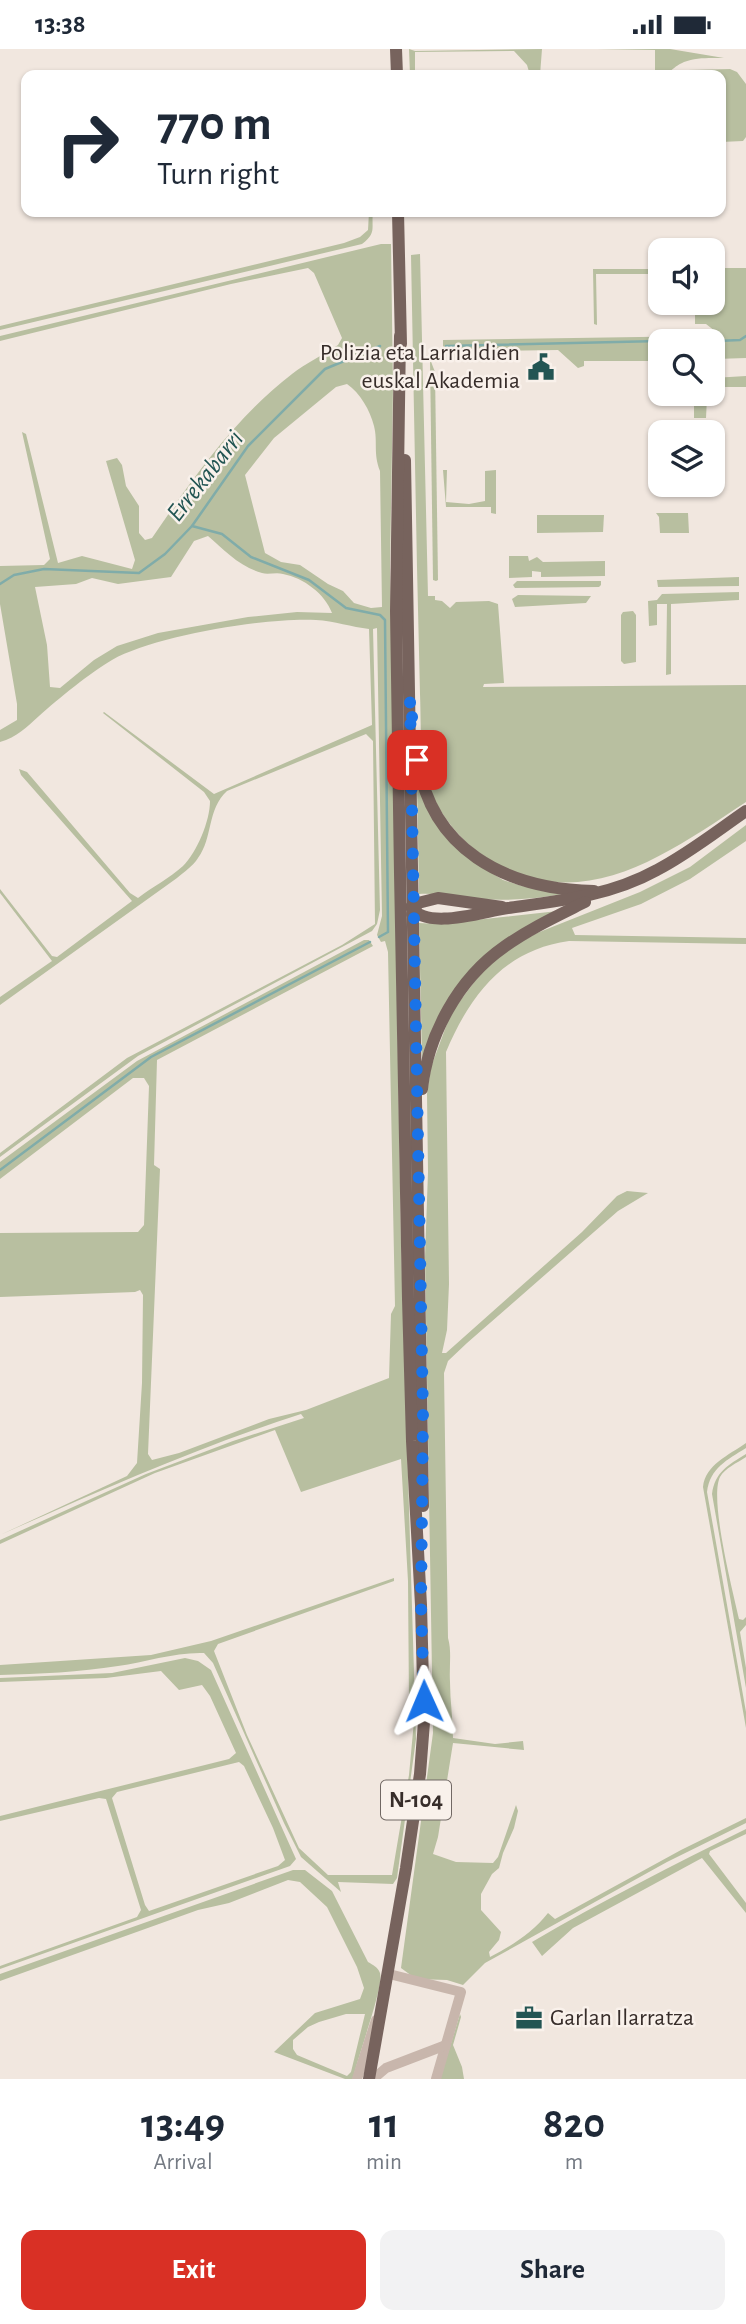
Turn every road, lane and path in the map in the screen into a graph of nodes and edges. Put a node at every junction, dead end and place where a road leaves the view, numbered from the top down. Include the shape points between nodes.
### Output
1 (396, 49) edge
2 (397, 70) edge
3 (398, 217) edge
4 (400, 336) junction
5 (410, 699) junction
6 (746, 811) edge
7 (400, 873) junction
8 (608, 890) junction
9 (505, 908) junction
10 (413, 911) junction
11 (402, 989) junction
12 (416, 1149) junction
13 (421, 1605) junction
14 (389, 1974) junction
15 (384, 2000) junction
16 (446, 2045) junction
17 (357, 2079) edge
18 (371, 2079) edge
19 (436, 2079) edge

1 - 2 main road
3 - 4 main road, N-104
4 - 5 main road, N-104
4 - 7 main road, N-104 via 396,611
5 - 8 main road via 423,783 437,814 459,843 512,878 553,888
5 - 10 main road, N-104
6 - 8 main road via 658,870
7 - 10 main road
7 - 11 main road, N-104
8 - 9 main road via 578,899
8 - 12 main road via 502,948 467,982 437,1030 427,1057
9 - 10 main road via 434,919
9 - 10 main road via 438,898 418,903
10 - 11 main road via 405,936
10 - 12 main road, N-104
11 - 13 main road, N-104 via 408,1325
12 - 13 main road, N-104 via 423,1414
13 - 14 main road, N-104 via 423,1746
14 - 15 main road, N-104
14 - 16 street via 461,1992
15 - 17 street
15 - 18 main road, N-104
16 - 18 street
16 - 19 street

